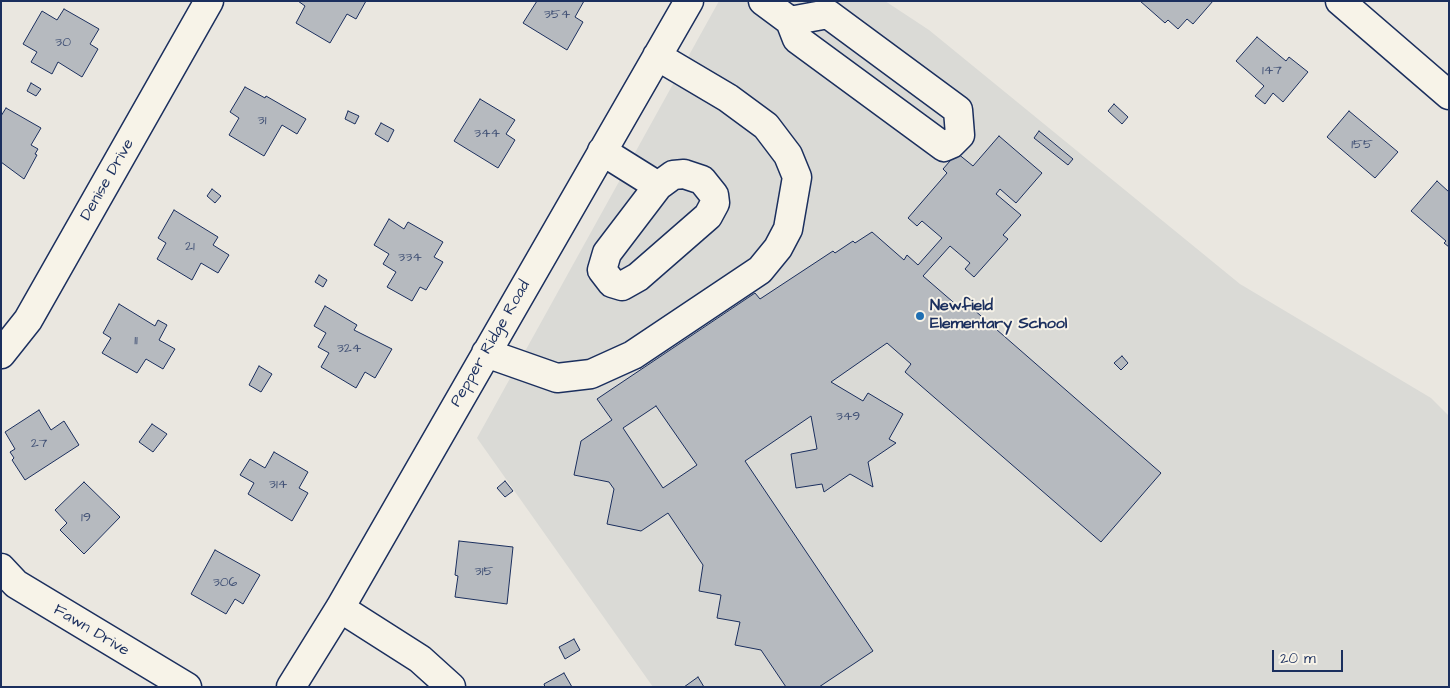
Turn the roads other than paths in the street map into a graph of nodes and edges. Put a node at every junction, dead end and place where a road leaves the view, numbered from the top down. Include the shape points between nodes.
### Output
1 (209, 1) edge
2 (689, 1) edge
3 (762, 1) edge
4 (1340, 1) edge
5 (790, 21) junction
6 (657, 56) junction
7 (1449, 95) edge
8 (602, 151) junction
9 (658, 186) dead end
10 (486, 353) junction
11 (1, 354) edge
12 (1, 568) edge
13 (340, 608) junction
14 (187, 687) edge
15 (291, 687) edge
16 (451, 687) edge

1 - 11 street, Denise Drive via 28,320
2 - 6 street, Pepper Ridge Road
3 - 5 street
4 - 7 street
5 - 5 street via 828,14 958,110 960,134 944,147 797,38
6 - 8 street, Pepper Ridge Road
6 - 10 street via 728,98 766,126 788,155 797,177 788,229 778,248 760,270 633,355 591,374 558,378
8 - 9 street
8 - 10 street, Pepper Ridge Road
10 - 13 street, Pepper Ridge Road
12 - 14 street, Fawn Drive via 31,594
13 - 15 street, Pepper Ridge Road
13 - 16 street via 420,659

